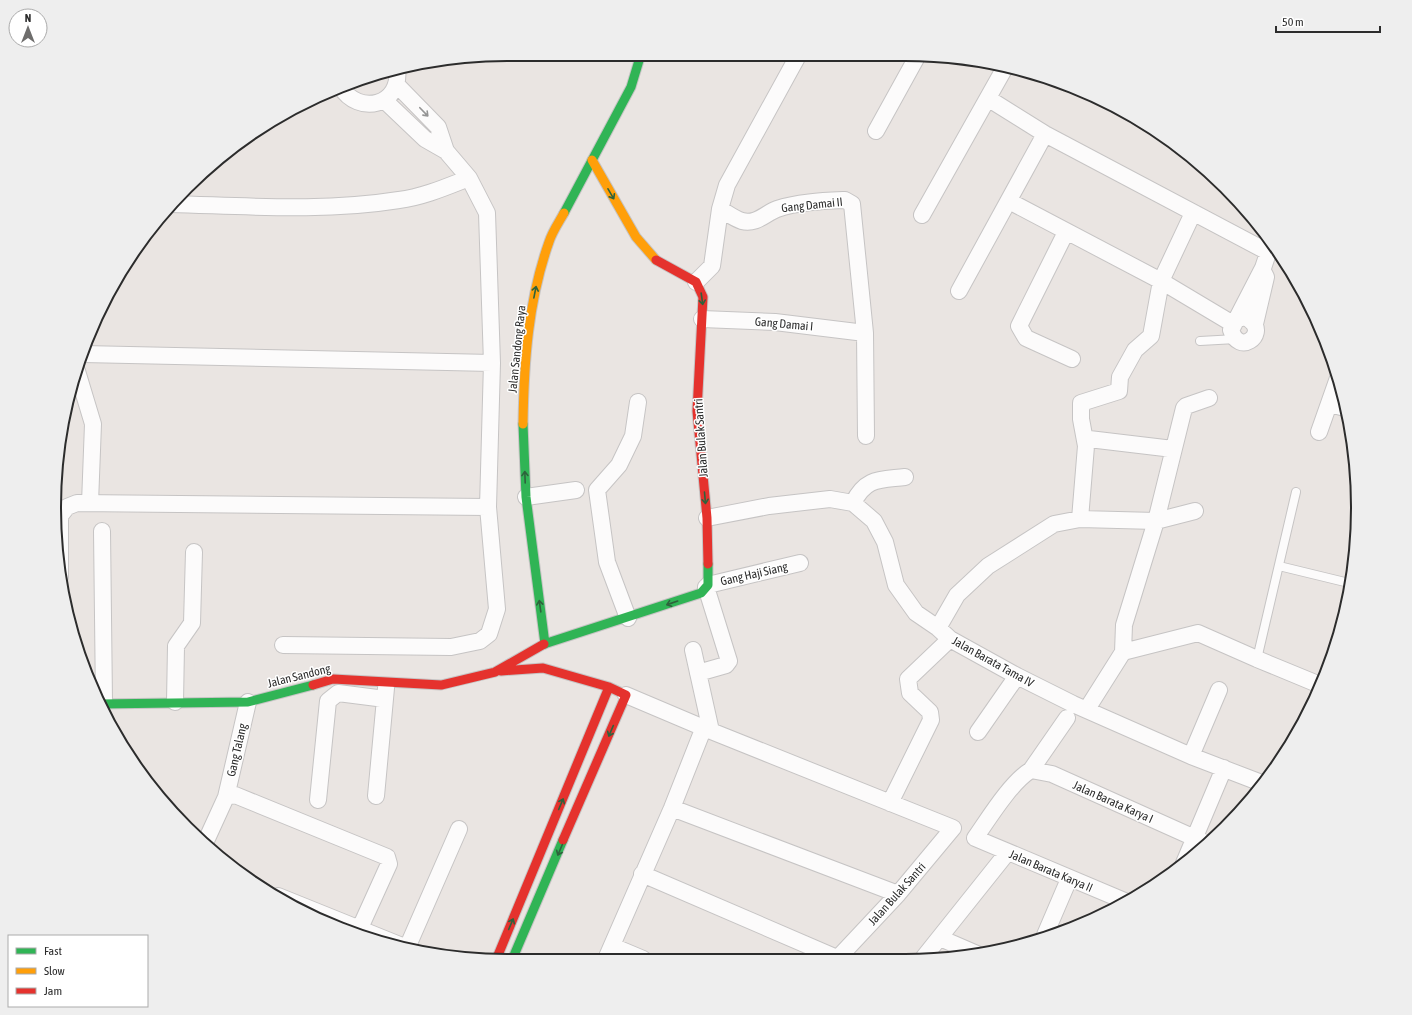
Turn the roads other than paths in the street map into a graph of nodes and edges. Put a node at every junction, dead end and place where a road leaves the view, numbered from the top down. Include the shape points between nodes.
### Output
1 (639, 61) edge
2 (796, 61) edge
3 (914, 61) edge
4 (1002, 72) edge
5 (397, 76) edge
6 (344, 92) edge
7 (989, 99) junction
8 (384, 100) junction
9 (876, 131) dead end
10 (1044, 134) junction
11 (446, 151) junction
12 (592, 160) junction
13 (469, 178) junction
14 (1009, 201) junction
15 (180, 204) edge
16 (720, 209) junction
17 (1193, 213) junction
18 (922, 215) dead end
19 (1066, 232) junction
20 (1267, 247) edge
21 (1269, 249) edge
22 (1263, 268) junction
23 (1162, 281) junction
24 (696, 282) junction
25 (959, 291) dead end
26 (702, 319) junction
27 (1255, 324) junction
28 (1235, 327) junction
29 (865, 333) junction
30 (1200, 341) dead end
31 (89, 354) edge
32 (1072, 358) dead end
33 (492, 363) junction
34 (80, 380) edge
35 (1209, 398) dead end
36 (638, 402) dead end
37 (1337, 406) edge
38 (1319, 432) dead end
39 (866, 436) dead end
40 (1086, 446) junction
41 (1174, 449) junction
42 (905, 477) dead end
43 (576, 490) dead end
44 (1296, 492) dead end
45 (526, 497) junction
46 (90, 503) junction
47 (854, 503) junction
48 (488, 506) junction
49 (1195, 511) dead end
50 (61, 514) edge
51 (707, 518) junction
52 (1080, 519) junction
53 (1156, 521) junction
54 (102, 531) dead end
55 (194, 552) dead end
56 (800, 563) dead end
57 (1279, 566) junction
58 (1344, 582) edge
59 (707, 586) junction
60 (628, 618) junction
61 (944, 634) junction
62 (545, 644) junction
63 (283, 645) dead end
64 (693, 650) dead end
65 (1123, 652) junction
66 (1257, 659) junction
67 (495, 672) junction
68 (698, 673) junction
69 (1017, 676) junction
70 (387, 682) junction
71 (1315, 683) edge
72 (609, 688) junction
73 (1219, 690) dead end
74 (102, 694) edge
75 (626, 695) junction
76 (385, 700) junction
77 (175, 702) junction
78 (248, 702) junction
79 (106, 703) edge
80 (1087, 709) junction
81 (1067, 718) dead end
82 (708, 729) junction
83 (978, 732) dead end
84 (1192, 756) junction
85 (1224, 768) junction
86 (1031, 770) junction
87 (1257, 781) edge
88 (376, 796) dead end
89 (226, 797) junction
90 (318, 800) dead end
91 (890, 803) junction
92 (672, 808) junction
93 (458, 829) dead end
94 (207, 838) edge
95 (1201, 841) edge
96 (1007, 853) junction
97 (642, 874) junction
98 (1069, 879) junction
99 (898, 894) junction
100 (1119, 899) edge
101 (355, 927) edge
102 (360, 928) junction
103 (1048, 930) edge
104 (367, 931) edge
105 (940, 938) junction
106 (409, 943) edge
107 (966, 949) edge
108 (609, 953) edge
109 (927, 953) edge
110 (499, 954) edge
111 (515, 954) edge
112 (829, 954) edge
113 (842, 954) edge

1 - 12 street, Jalan Sandong Raya via 631,87
2 - 16 street via 727,185
3 - 9 street
4 - 7 street
5 - 8 street via 392,93
5 -> 11 street via 438,127
6 - 8 street via 358,103 372,104
7 - 10 street
7 - 18 street
8 - 11 street via 425,139
10 - 14 street
10 - 17 street
11 - 13 street
12 -> 24 street via 636,237 656,260
45 -> 12 street, Jalan Sandong Raya via 524,380 529,327 537,283 549,241
13 - 15 street via 428,194 369,203 309,207
13 - 33 street via 487,213
14 - 19 street
14 - 25 street
16 - 24 street via 712,266
16 - 29 street, Gang Damai II via 748,222 788,206 845,200 852,204
17 - 20 street
17 - 23 street
19 - 23 street
19 - 32 street via 1019,326 1026,338
21 - 22 street
22 - 27 street via 1266,277
22 - 28 street
23 - 28 street
23 - 40 street via 1151,336 1135,350 1120,376 1119,391 1081,403
24 -> 26 street, Jalan Bulak Santri via 703,297
26 - 29 street, Gang Damai I via 775,322
26 -> 51 street, Jalan Bulak Santri via 697,411
27 - 28 street via 1244,317
27 - 28 street via 1255,336 1244,343
28 - 30 lane
29 - 39 street
31 - 33 street
33 - 48 street
34 - 46 street via 93,424
35 - 41 street via 1184,408
36 - 60 street via 633,436 619,465 597,490 607,562
37 - 38 street
40 - 41 street via 1089,439 1095,439
40 - 52 street
41 - 53 street
42 - 47 street via 874,481 860,490
43 - 45 street
44 - 57 lane
62 -> 45 street, Jalan Sandong Raya
46 - 48 street
46 - 50 street via 68,506
47 - 51 street via 830,499 769,506
47 - 61 street, Jalan Barata Tama IV via 874,521 885,542 896,585 916,613
48 - 63 street via 497,609 489,634 480,641 451,647
49 - 53 street
51 - 59 street, Jalan Bulak Santri
52 - 53 street
52 - 61 street via 1054,524 988,566 957,595
53 - 65 street via 1124,625
54 - 74 street
55 - 77 street via 192,623 176,646
56 - 59 street, Gang Haji Siang
57 - 58 lane
57 - 66 lane
59 -> 60 street via 700,593
59 - 68 street via 729,661 726,665
60 - 62 street
61 - 69 street, Jalan Barata Tama IV
61 - 91 street via 908,678 910,694 930,712 932,720
62 - 67 street, Jalan Sandong
64 - 68 street
65 - 66 street via 1198,633
65 - 80 street
66 - 71 street
67 - 70 street, Jalan Sandong via 441,685
67 - 72 street via 543,668
68 - 82 street
69 - 80 street, Jalan Barata Tama IV
69 - 83 street
70 - 76 street
70 - 78 street, Jalan Sandong via 333,678
72 - 75 street
110 -> 72 street
73 - 84 street
75 - 82 street
75 -> 111 street
76 - 88 street
76 - 90 street via 338,694 328,701
77 - 78 street, Jalan Sandong
77 - 79 street, Jalan Sandong
78 - 89 street, Gang Talang
80 - 84 street, Jalan Barata Tama IV
81 - 86 street
82 - 91 street
82 - 92 street
84 - 85 street, Jalan Barata Tama IV
85 - 87 street, Jalan Barata Tama IV
85 - 95 street
86 - 95 street, Jalan Barata Karya I via 1052,774
86 - 96 street, Jalan Barata Karya II via 1023,774 975,838
89 - 94 street, Gang Talang
89 - 102 street via 235,795 387,857 389,864
91 - 99 street, Jalan Bulak Santri via 953,828
92 - 97 street
92 - 99 street
93 - 106 street
96 - 98 street, Jalan Barata Karya II
96 - 105 street
97 - 108 street
97 - 112 street
98 - 100 street, Jalan Barata Karya II
98 - 103 street
99 - 113 street, Jalan Bulak Santri
101 - 102 street
102 - 104 street
105 - 107 street
105 - 109 street

